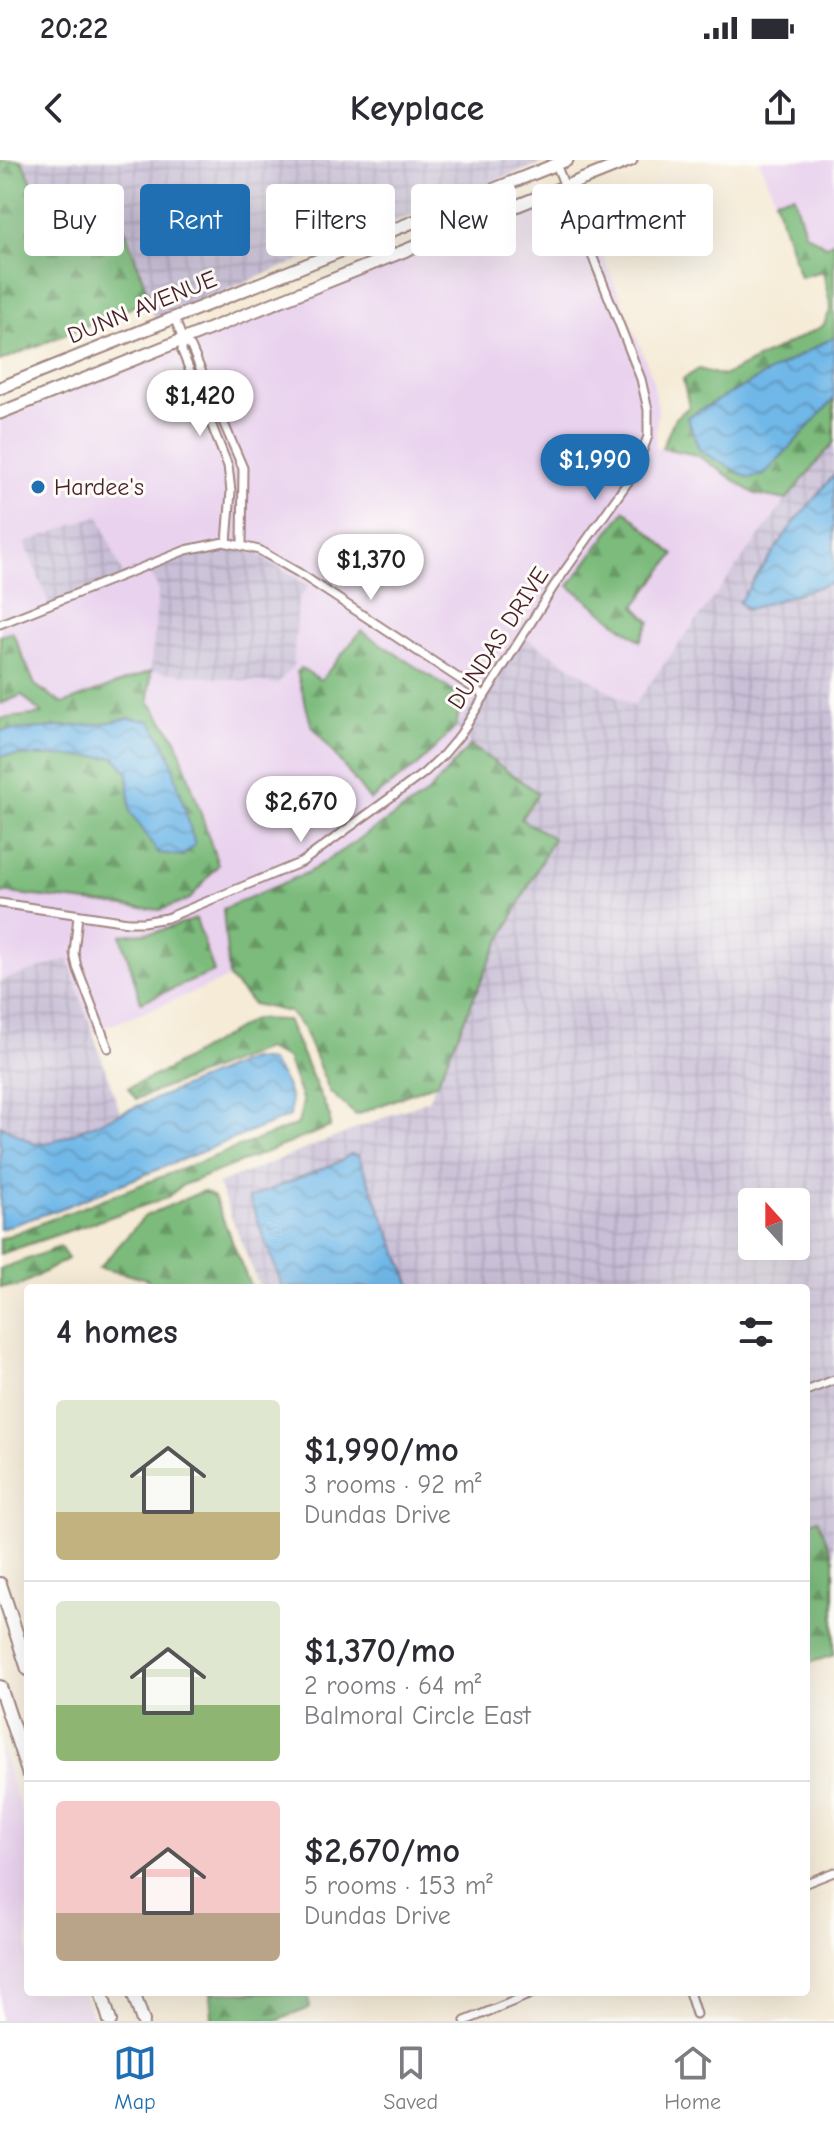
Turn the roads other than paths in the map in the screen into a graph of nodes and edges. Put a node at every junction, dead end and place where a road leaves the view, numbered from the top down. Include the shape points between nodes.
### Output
1 (631, 160) edge
2 (562, 162) edge
3 (565, 184) edge
4 (570, 184) edge
5 (532, 199) edge
6 (593, 256) edge
7 (174, 317) junction
8 (183, 340) junction
9 (0, 388) edge
10 (0, 413) edge
11 (227, 543) junction
12 (242, 544) junction
13 (0, 624) edge
14 (484, 695) junction
15 (0, 903) edge
16 (78, 916) junction
17 (108, 1048) dead end
18 (834, 1380) edge
19 (810, 1389) edge
20 (0, 1584) edge
21 (24, 1657) edge
22 (0, 1687) edge
23 (24, 1760) edge
24 (834, 1872) edge
25 (810, 1881) edge
26 (102, 1996) edge
27 (134, 1996) edge
28 (526, 1996) edge
29 (690, 1996) edge
30 (696, 2014) dead end
31 (110, 2021) edge
32 (143, 2021) edge
33 (465, 2021) edge

1 - 4 main road, DUNN AVENUE
2 - 3 street, DUNDAS DRIVE
2 - 7 main road, DUNN AVENUE
5 - 8 main road, DUNN AVENUE
6 - 14 street, DUNDAS DRIVE via 641,379 648,436 628,485
7 - 8 street
7 - 9 main road, DUNN AVENUE
8 - 10 main road, DUNN AVENUE
8 - 11 street via 182,351 228,466
8 - 12 street via 191,347 243,468
11 - 12 street
11 - 13 street via 180,552
12 - 14 street via 299,573
14 - 16 street, DUNDAS DRIVE via 435,764 292,868 158,920
15 - 16 street, DUNDAS DRIVE
16 - 17 street via 77,967
18 - 19 street
20 - 21 highway
22 - 23 highway
24 - 25 street
26 - 31 highway
27 - 32 highway
28 - 33 street
29 - 30 street

